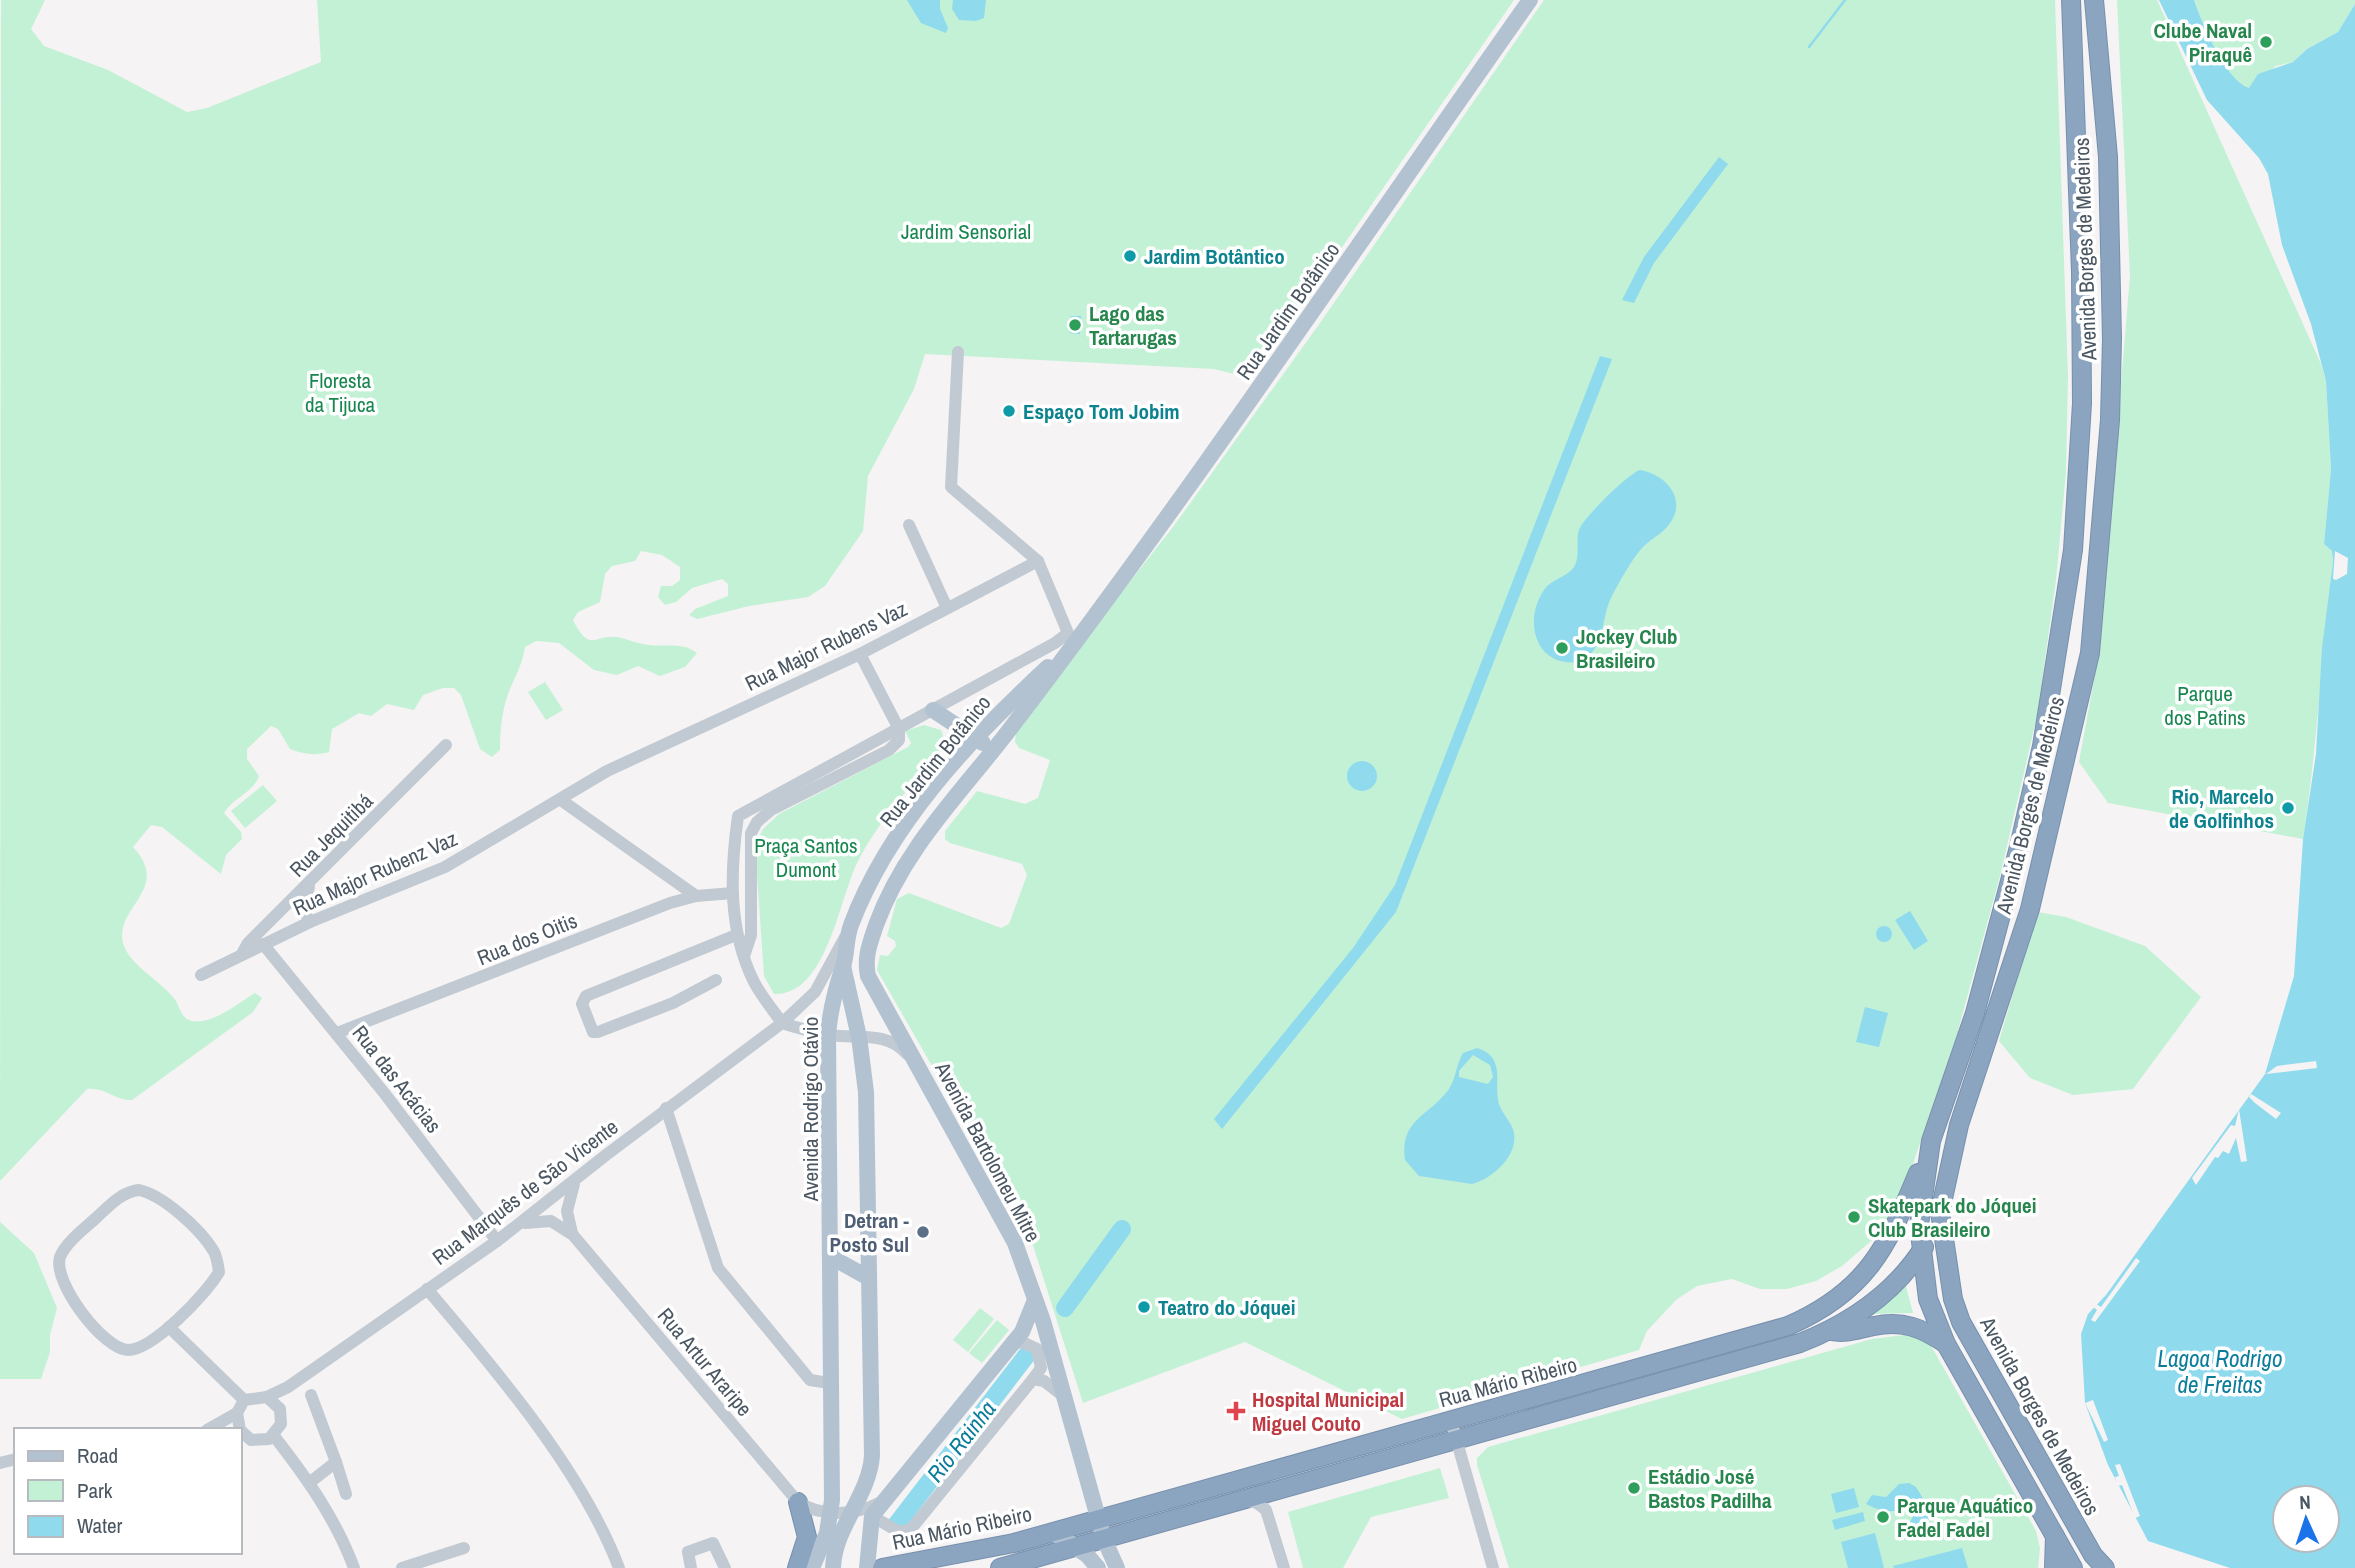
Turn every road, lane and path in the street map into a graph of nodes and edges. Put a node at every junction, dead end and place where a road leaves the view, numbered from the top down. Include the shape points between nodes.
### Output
1 (1530, 0) edge
2 (2071, 0) edge
3 (2094, 0) edge
4 (2111, 259) junction
5 (2081, 272) junction
6 (958, 352) dead end
7 (909, 525) dead end
8 (2073, 550) junction
9 (2099, 554) junction
10 (1038, 561) junction
11 (947, 608) junction
12 (1071, 637) junction
13 (860, 654) junction
14 (933, 710) junction
15 (899, 729) junction
16 (974, 739) junction
17 (446, 745) dead end
18 (996, 748) junction
19 (561, 800) junction
20 (668, 875) junction
21 (310, 884) junction
22 (733, 893) junction
23 (696, 895) junction
24 (670, 903) junction
25 (310, 922) junction
26 (850, 928) junction
27 (736, 934) junction
28 (263, 944) junction
29 (243, 952) junction
30 (744, 956) junction
31 (865, 964) joint
32 (843, 966) junction
33 (201, 975) dead end
34 (716, 981) dead end
35 (782, 1023) junction
36 (337, 1033) junction
37 (828, 1035) junction
38 (859, 1037) junction
39 (919, 1068) junction
40 (666, 1108) junction
41 (1931, 1141) junction
42 (581, 1175) junction
43 (1940, 1212) junction
44 (515, 1228) junction
45 (573, 1235) junction
46 (498, 1241) junction
47 (1922, 1251) junction
48 (831, 1256) junction
49 (867, 1277) junction
50 (427, 1289) junction
51 (1035, 1300) junction
52 (169, 1326) junction
53 (1831, 1331) junction
54 (1945, 1344) junction
55 (1011, 1345) junction
56 (1033, 1379) junction
57 (830, 1383) junction
58 (288, 1387) junction
59 (311, 1395) dead end
60 (1062, 1395) junction
61 (267, 1397) junction
62 (244, 1400) junction
63 (280, 1409) junction
64 (237, 1413) junction
65 (1451, 1421) junction
66 (211, 1428) edge
67 (239, 1428) edge
68 (242, 1433) edge
69 (274, 1436) junction
70 (1458, 1441) junction
71 (336, 1462) junction
72 (868, 1477) junction
73 (309, 1483) junction
74 (346, 1494) dead end
75 (886, 1498) junction
76 (1242, 1500) junction
77 (798, 1502) junction
78 (853, 1512) junction
79 (831, 1513) junction
80 (873, 1516) junction
81 (1099, 1520) junction
82 (1053, 1532) junction
83 (2054, 1536) junction
84 (1104, 1539) junction
85 (1077, 1546) junction
86 (464, 1548) dead end
87 (354, 1568) edge
88 (402, 1568) edge
89 (619, 1568) edge
90 (691, 1568) edge
91 (725, 1568) edge
92 (797, 1568) edge
93 (811, 1568) edge
94 (833, 1568) edge
95 (867, 1568) edge
96 (882, 1568) edge
97 (1000, 1568) edge
98 (1098, 1568) edge
99 (1117, 1568) edge
100 (1284, 1568) edge
101 (1493, 1568) edge
102 (2054, 1568) edge
103 (2073, 1568) edge
104 (2105, 1568) edge

1 - 12 main road, Rua Jardim Botânico via 1279,363
2 - 5 highway, Avenida Borges de Medeiros
3 - 4 highway, Avenida Borges de Medeiros via 2108,157
4 - 5 highway via 2100,272
4 - 9 highway, Avenida Borges de Medeiros via 2111,404
5 - 8 highway, Avenida Borges de Medeiros via 2082,403
6 - 10 street via 951,486
7 - 11 street
8 - 9 highway via 2082,541 2092,540
8 - 41 highway, Avenida Borges de Medeiros via 2042,746 2020,847 1975,1013
9 - 43 highway, Avenida Borges de Medeiros via 2090,653 2067,758 2030,909 1959,1125
10 - 11 street, Rua Major Rubens Vaz
10 - 12 street
11 - 13 street, Rua Major Rubens Vaz
12 - 14 street
12 - 16 main road, Rua Jardim Botânico
12 - 18 main road, Rua Jardim Botânico
13 - 15 street
13 - 19 street, Rua Major Rubens Vaz via 607,771
14 - 15 street
14 - 16 main road
15 - 22 street via 738,816
15 - 30 street via 900,740 889,750 771,810 757,822 751,833 751,923
16 - 18 main road
16 - 26 main road, Rua Jardim Botânico via 889,851
17 - 21 street, Rua Jequitibá
18 - 31 main road, Rua Jardim Botânico via 900,871 888,891
19 - 20 street
19 - 25 street, Rua Major Rubenz Vaz via 445,867
20 - 23 street
20 - 24 street
21 - 25 street via 303,909
21 - 29 street, Rua Jequitibá
22 - 23 street, Rua dos Oitis
22 - 27 street
23 - 24 street, Rua dos Oitis
24 - 36 street, Rua dos Oitis
25 - 28 street, Rua Major Rubenz Vaz
26 - 32 main road, Rua Jardim Botânico
26 - 35 street via 815,992
27 - 30 street
27 - 34 street via 586,996 582,1004 593,1031 598,1032
28 - 29 street, Rua Major Rubenz Vaz
28 - 36 street, Rua das Acácias
29 - 33 street, Rua Major Rubenz Vaz
30 - 35 street via 754,983
31 - 39 main road, Avenida Bartolomeu Mitre
32 - 37 main road, Avenida Rodrigo Otávio
32 - 38 main road
35 - 37 street
35 - 40 street, Rua Marquês de São Vicente
36 - 46 street, Rua das Acácias
37 - 38 street
37 - 48 main road, Avenida Rodrigo Otávio
38 - 39 street via 891,1041
38 - 49 main road via 866,1092
39 - 51 main road, Avenida Bartolomeu Mitre via 1015,1243
40 - 42 street, Rua Marquês de São Vicente
40 - 57 street via 719,1268 810,1380
41 - 47 highway, Avenida Borges de Medeiros via 1919,1217
41 - 65 highway, Rua Mário Ribeiro via 1886,1245 1848,1292 1825,1308 1788,1326
42 - 44 street, Rua Marquês de São Vicente
42 - 45 street via 567,1202
43 - 47 highway, Rua Mário Ribeiro
43 - 104 highway, Avenida Borges de Medeiros via 1953,1299 1971,1346 2093,1556
44 - 45 street, Rua Artur Araripe via 537,1220 558,1224
44 - 46 street, Rua Marquês de São Vicente
45 - 77 street, Rua Artur Araripe
46 - 50 street, Rua Marquês de São Vicente
47 - 53 highway, Rua Mário Ribeiro via 1885,1295
47 - 54 highway, Avenida Borges de Medeiros via 1928,1299
48 - 49 main road
48 - 57 main road, Avenida Rodrigo Otávio
49 - 72 main road via 872,1443
50 - 58 street, Rua Marquês de São Vicente
50 - 89 street via 486,1359 591,1507
51 - 55 main road via 1028,1323
51 - 60 main road, Avenida Bartolomeu Mitre
52 - 52 street via 219,1272 214,1250 161,1198 131,1191 116,1199 66,1248 59,1260 63,1286 80,1312 122,1349 146,1346
52 - 62 street
53 - 54 highway via 1911,1325
53 - 70 highway, Rua Mário Ribeiro via 1768,1354
54 - 83 highway, Avenida Borges de Medeiros
55 - 56 street via 1022,1342 1037,1349 1041,1368
55 - 75 main road
56 - 60 street via 1044,1381
56 - 80 street via 911,1529 899,1532
57 - 79 main road, Avenida Rodrigo Otávio
58 - 61 street, Rua Marquês de São Vicente
58 - 63 street
59 - 71 street
60 - 81 main road, Avenida Bartolomeu Mitre
61 - 62 street
61 - 63 street
62 - 64 street
63 - 69 street via 281,1424
64 - 66 street
64 - 67 street
65 - 70 street
65 - 81 highway, Rua Mário Ribeiro
68 - 69 street via 257,1441
69 - 73 street
70 - 76 highway, Rua Mário Ribeiro
70 - 101 street
71 - 73 street
71 - 74 street
72 - 75 main road
72 - 78 main road
73 - 87 street via 345,1543
75 - 78 street
75 - 80 main road
76 - 84 highway, Rua Mário Ribeiro
76 - 100 street via 1266,1510
77 - 79 street
77 - 92 highway via 807,1537
78 - 79 street
78 - 94 main road
79 - 93 main road, Avenida Rodrigo Otávio via 821,1552
80 - 95 main road
81 - 82 highway, Rua Mário Ribeiro
81 - 84 main road, Avenida Bartolomeu Mitre
82 - 85 main road
82 - 96 highway, Rua Mário Ribeiro via 973,1553
83 - 102 highway
83 - 103 highway, Avenida Borges de Medeiros
84 - 85 highway, Rua Mário Ribeiro
84 - 99 main road, Avenida Bartolomeu Mitre
85 - 97 highway, Rua Mário Ribeiro
85 - 98 main road
86 - 88 street
90 - 91 street via 688,1552 713,1543

